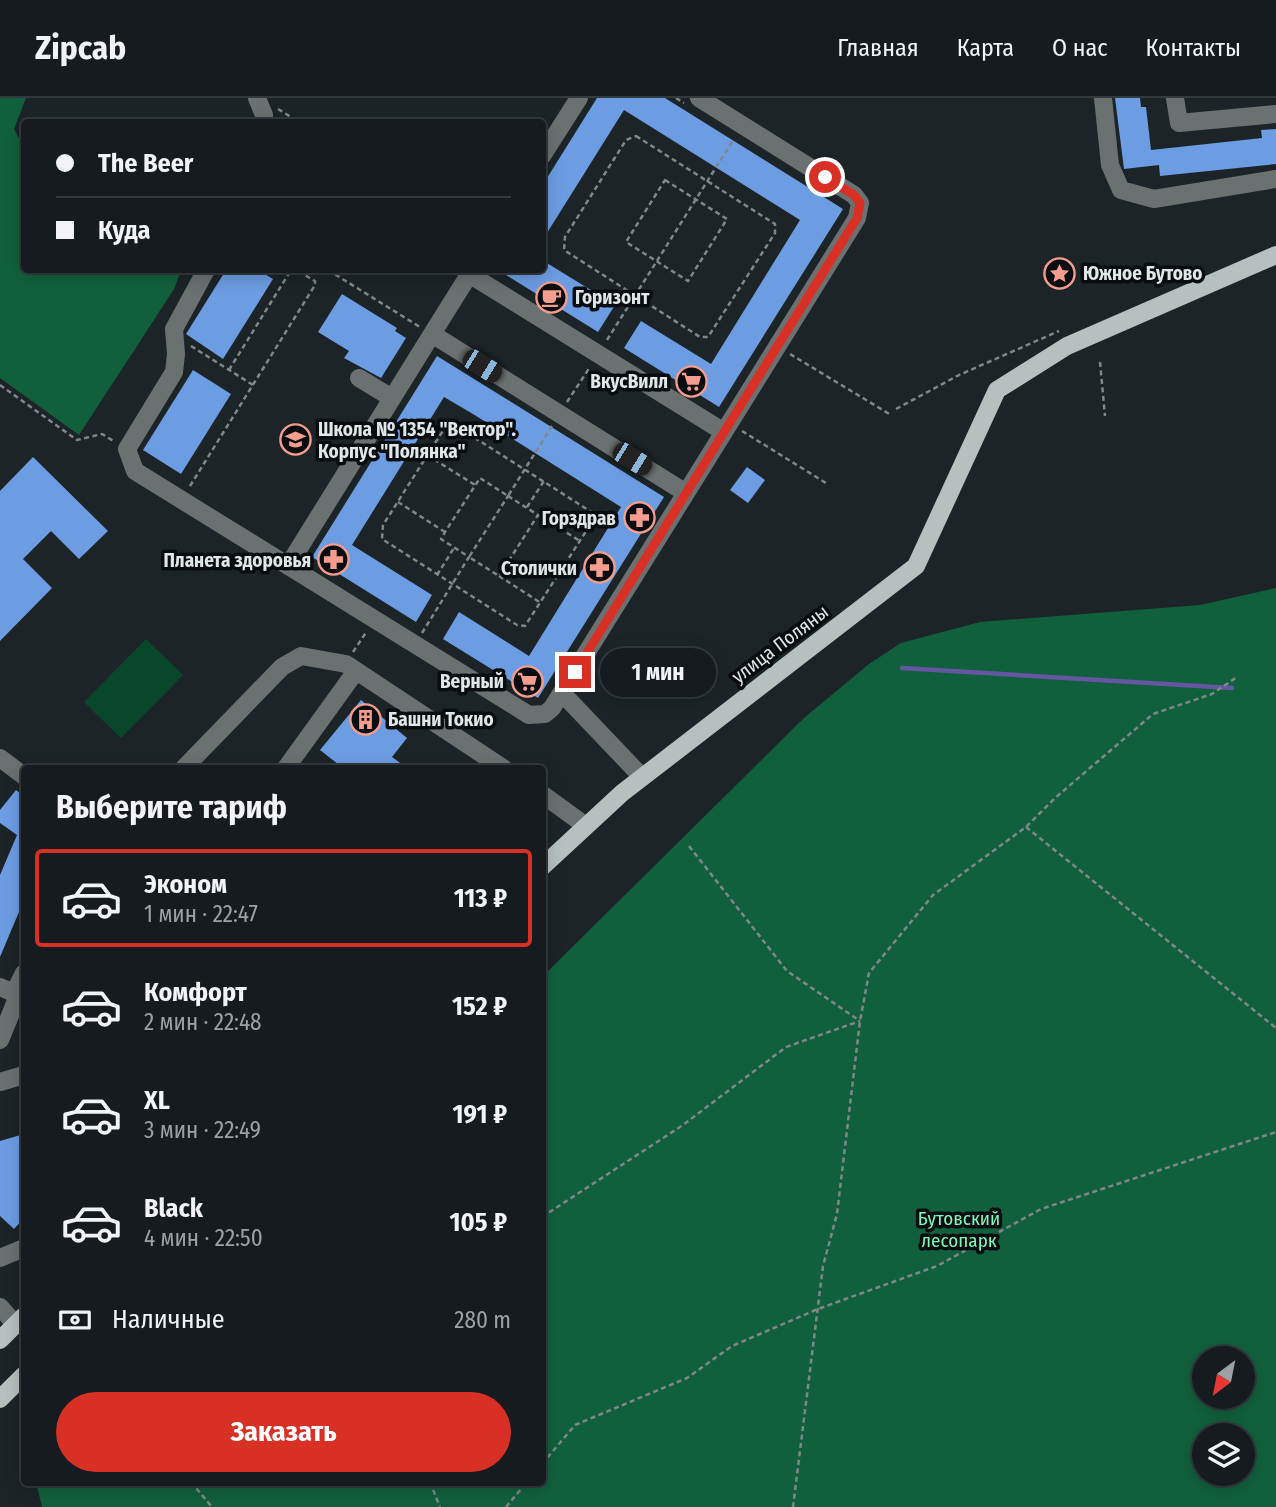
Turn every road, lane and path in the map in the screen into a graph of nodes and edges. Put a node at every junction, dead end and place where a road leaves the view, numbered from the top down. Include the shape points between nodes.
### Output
1 (257, 98) edge
2 (579, 98) edge
3 (676, 98) edge
4 (1103, 98) edge
5 (1175, 98) edge
6 (693, 102) edge
7 (1276, 114) edge
8 (263, 119) edge
9 (733, 141) dead end
10 (546, 150) edge
11 (1276, 179) edge
12 (708, 180) junction
13 (696, 199) junction
14 (1276, 255) edge
15 (657, 261) junction
16 (204, 273) edge
17 (289, 273) edge
18 (301, 273) edge
19 (333, 273) edge
20 (470, 273) edge
21 (473, 273) edge
22 (635, 296) junction
23 (1069, 327) dead end
24 (432, 334) junction
25 (173, 335) junction
26 (777, 346) junction
27 (598, 353) junction
28 (1100, 362) dead end
29 (229, 370) junction
30 (359, 378) dead end
31 (0, 385) edge
32 (253, 385) junction
33 (392, 398) junction
34 (896, 409) dead end
35 (891, 415) dead end
36 (1105, 416) dead end
37 (555, 418) junction
38 (727, 427) junction
39 (127, 449) junction
40 (427, 455) junction
41 (525, 468) junction
42 (544, 480) junction
43 (826, 483) dead end
44 (475, 485) junction
45 (686, 493) junction
46 (508, 496) junction
47 (181, 500) junction
48 (398, 502) junction
49 (527, 507) junction
50 (538, 514) junction
51 (445, 532) junction
52 (580, 541) junction
53 (454, 548) junction
54 (469, 557) junction
55 (288, 566) junction
56 (437, 575) junction
57 (499, 576) junction
58 (452, 584) junction
59 (541, 603) junction
60 (425, 628) dead end
61 (416, 629) dead end
62 (428, 636) dead end
63 (356, 671) junction
64 (1237, 677) dead end
65 (562, 693) junction
66 (0, 758) edge
67 (482, 763) edge
68 (187, 765) edge
69 (288, 765) edge
70 (21, 774) edge
71 (642, 777) junction
72 (546, 797) edge
73 (586, 826) junction
74 (1026, 827) junction
75 (689, 846) dead end
76 (546, 863) edge
77 (21, 976) edge
78 (7, 990) edge
79 (860, 1021) junction
80 (1276, 1028) edge
81 (0, 1040) edge
82 (21, 1076) edge
83 (0, 1082) edge
84 (1276, 1132) edge
85 (546, 1214) edge
86 (21, 1249) edge
87 (0, 1258) edge
88 (0, 1307) edge
89 (818, 1309) junction
90 (20, 1320) edge
91 (0, 1340) edge
92 (21, 1378) edge
93 (0, 1399) edge
94 (546, 1459) edge
95 (194, 1486) edge
96 (432, 1486) edge
97 (524, 1486) edge
98 (212, 1507) edge
99 (440, 1507) edge
100 (506, 1507) edge
101 (793, 1507) edge

1 - 8 street
2 - 10 street
3 - 6 path
4 - 11 street via 1110,165 1121,190 1154,199
5 - 7 street via 1179,123
6 - 26 street via 854,195 860,203 857,218
9 - 12 path
12 - 13 path
12 - 22 path via 772,220 776,228 711,334 700,337
12 - 22 path via 636,136 626,141 563,244 568,254
13 - 15 path
13 - 15 path via 665,180 626,242
13 - 15 path via 727,219 708,250 688,281
14 - 71 main road, улица Поляны via 1067,346 997,390 916,566
15 - 22 path
16 - 25 street via 178,315
17 - 29 path
18 - 32 path via 316,283
19 - 24 path
20 - 24 street
21 - 27 street
22 - 27 path
23 - 34 path
24 - 33 street
24 - 37 street
25 - 29 path
25 - 39 street via 174,372
26 - 35 path
26 - 38 street
27 - 37 path
27 - 38 street
28 - 36 path
29 - 32 path
30 - 33 street
31 - 39 path via 78,440 102,434
32 - 47 path
33 - 55 street
37 - 41 path
37 - 45 street
38 - 43 path
38 - 45 street
39 - 47 street via 135,471
40 - 41 path via 444,429 453,424
40 - 44 path
40 - 48 path
41 - 42 path
41 - 46 path
42 - 49 path
42 - 52 path via 593,513
44 - 46 path via 480,478
44 - 51 path
45 - 65 street
46 - 49 path
46 - 54 path
47 - 55 street
48 - 51 path
48 - 56 path via 383,525 382,539
49 - 50 path
50 - 52 path
50 - 57 path
51 - 53 path via 441,539
52 - 59 path
53 - 54 path
53 - 56 path
54 - 57 path
54 - 58 path
55 - 65 street via 529,715 545,714
56 - 58 path
57 - 59 path
58 - 59 path via 521,627
58 - 60 path
61 - 62 path
63 - 67 street
63 - 68 street via 333,660 301,656 282,667
63 - 69 street
64 - 74 path via 1212,694 1153,714
65 - 71 street
66 - 70 street
71 - 73 main road, улица Поляны
72 - 73 street
73 - 76 main road, улица Поляны
74 - 79 path via 933,895 869,973
74 - 80 path
75 - 79 path via 787,971
77 - 78 street
78 - 81 street via 16,1002
79 - 85 path via 786,1047 683,1125
79 - 89 path via 837,1214
82 - 83 street
84 - 89 path via 1041,1209 937,1266
86 - 87 street
88 - 90 street
89 - 94 path via 732,1346 687,1378 575,1425
89 - 101 path
90 - 91 main road
92 - 93 main road
95 - 98 path
96 - 99 path
97 - 100 path

